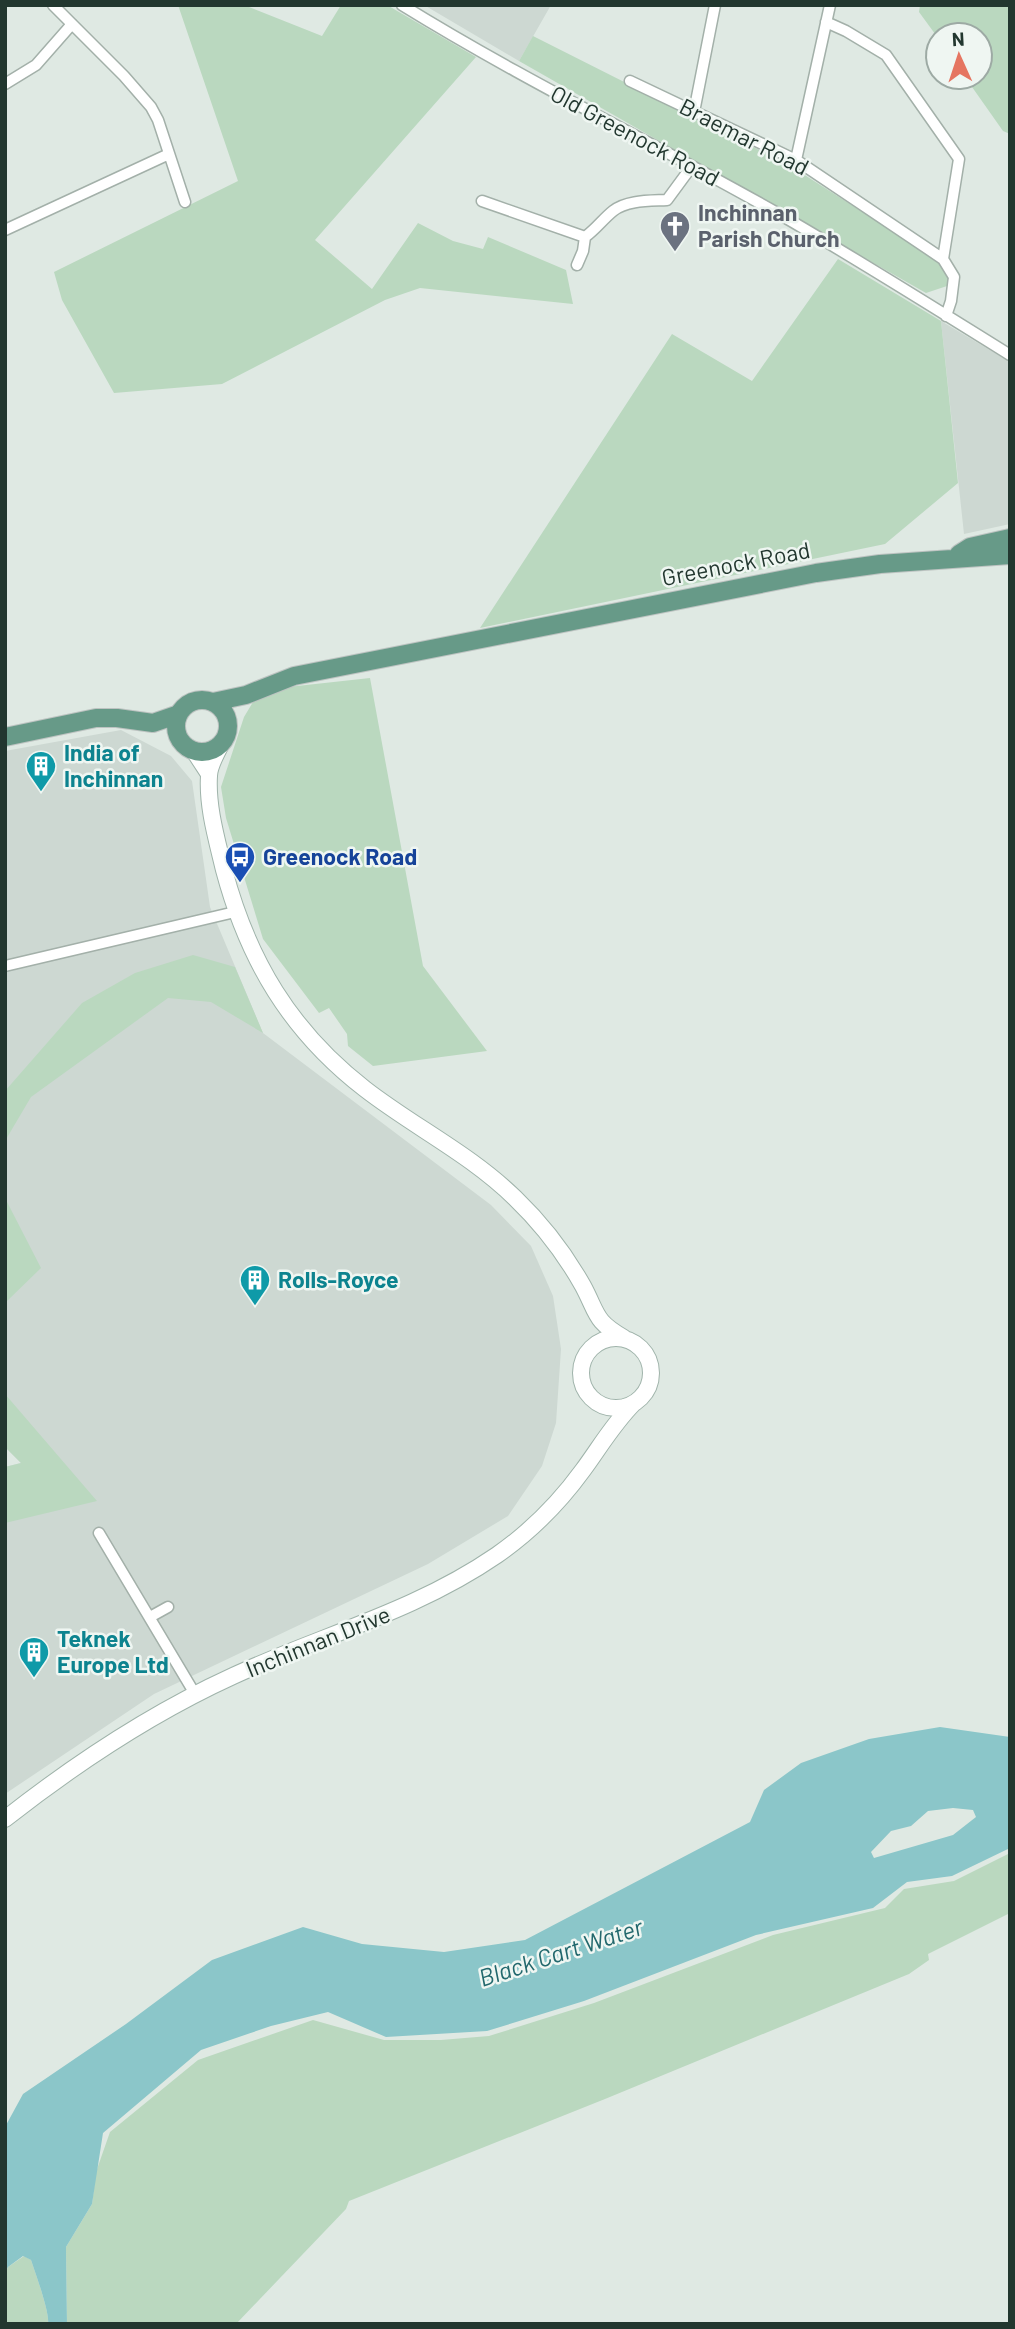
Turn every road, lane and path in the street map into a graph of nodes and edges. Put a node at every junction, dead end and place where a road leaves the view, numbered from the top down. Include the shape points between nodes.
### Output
1 (53, 5) edge
2 (402, 5) edge
3 (715, 5) edge
4 (830, 5) edge
5 (826, 22) junction
6 (72, 24) junction
7 (631, 81) dead end
8 (5, 84) edge
9 (694, 112) junction
10 (169, 155) junction
11 (796, 160) junction
12 (692, 166) junction
13 (482, 201) dead end
14 (185, 202) dead end
15 (5, 230) edge
16 (585, 237) junction
17 (943, 259) junction
18 (577, 265) dead end
19 (946, 316) junction
20 (1010, 355) edge
21 (1010, 538) edge
22 (1010, 555) edge
23 (950, 559) junction
24 (246, 695) junction
25 (213, 702) junction
26 (178, 715) junction
27 (228, 721) junction
28 (153, 723) junction
29 (5, 737) edge
30 (187, 745) junction
31 (220, 746) junction
32 (209, 774) junction
33 (235, 912) junction
34 (5, 966) edge
35 (594, 1314) junction
36 (624, 1338) junction
37 (592, 1347) junction
38 (634, 1403) junction
39 (599, 1404) junction
40 (605, 1435) junction
41 (99, 1533) dead end
42 (168, 1607) dead end
43 (150, 1617) junction
44 (195, 1694) junction
45 (5, 1819) edge

1 - 6 street
2 - 12 street, Old Greenock Road via 559,97
3 - 9 street
4 - 5 street
5 - 11 street
5 - 17 street via 886,55 959,159
6 - 8 street via 36,65
6 - 10 street via 151,107
7 - 9 street, Braemar Road
9 - 11 street, Braemar Road
10 - 14 street
10 - 15 street
11 - 17 street, Braemar Road
12 - 16 street via 667,200 620,206
12 - 19 street, Old Greenock Road
13 - 16 street
16 - 18 street
17 - 19 street via 954,277
19 - 20 street, Old Greenock Road
21 - 23 main road, Greenock Road via 970,547
22 - 23 main road, Greenock Road
23 - 24 main road, Greenock Road via 816,573 320,670
24 - 25 main road, Greenock Road
24 - 27 main road
25 - 26 main road via 193,701
25 - 27 main road
26 - 28 main road
26 - 30 main road via 176,730
27 - 31 main road
28 - 29 main road via 96,718
28 - 30 main road
30 - 31 main road via 207,752
30 - 32 street
31 - 32 street
32 - 33 street via 214,826
33 - 34 street
33 - 35 street via 272,987 315,1042 365,1089 474,1163 516,1198 551,1238 583,1287
35 - 36 street
35 - 37 street
36 - 37 street
36 - 38 street via 644,1351 652,1374 643,1396
37 - 39 street via 585,1357 582,1380
38 - 39 street via 611,1408
38 - 40 street, Inchinnan Drive
39 - 40 street
40 - 44 street, Inchinnan Drive via 559,1500 519,1538 467,1575 398,1611
41 - 43 street
42 - 43 street
43 - 44 street
44 - 45 street, Inchinnan Drive via 66,1773

